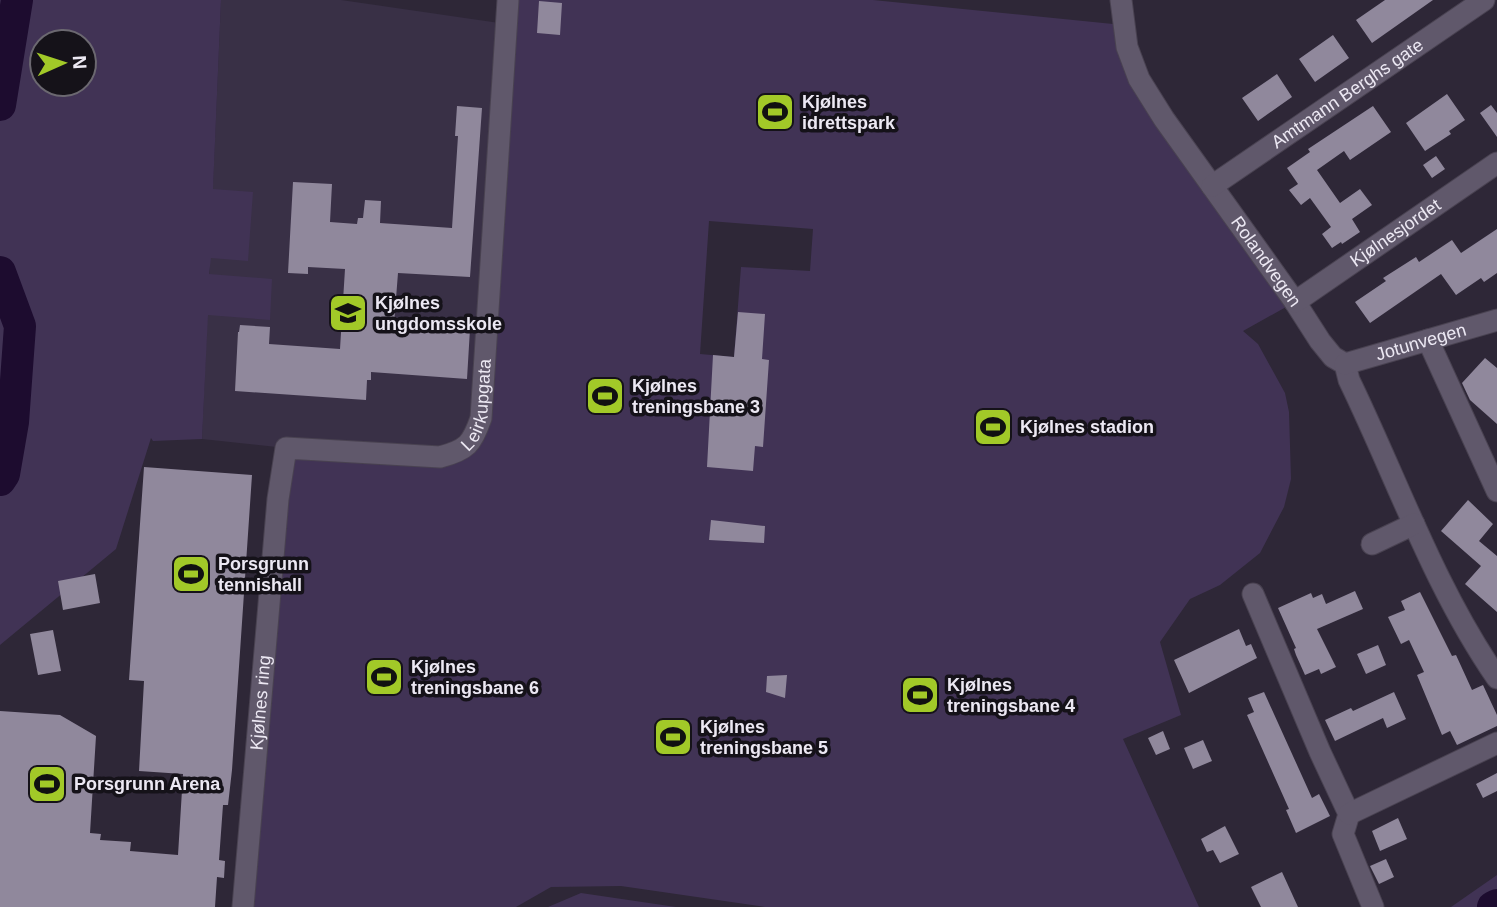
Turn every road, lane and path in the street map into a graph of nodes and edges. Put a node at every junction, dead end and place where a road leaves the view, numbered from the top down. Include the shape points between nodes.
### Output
1 (508, 0) edge
2 (1121, 0) edge
3 (1484, 0) edge
4 (1497, 163) edge
5 (1212, 186) junction
6 (1295, 302) junction
7 (1497, 320) edge
8 (1428, 340) junction
9 (1345, 364) junction
10 (1497, 491) edge
11 (278, 499) joint
12 (1414, 524) junction
13 (1372, 544) dead end
14 (1253, 594) dead end
15 (1497, 678) edge
16 (1497, 744) edge
17 (1349, 814) junction
18 (243, 907) edge
19 (1373, 907) edge

1 - 11 street, Leirkupgata via 482,405 475,436 461,452 440,457 286,448
2 - 5 street, Rolandvegen via 1127,47 1139,79
3 - 5 street, Amtmann Berghs gate
4 - 6 street, Kjølnesjordet
5 - 6 street, Rolandvegen
6 - 9 street, Rolandvegen via 1326,349
7 - 8 street, Jotunvegen
8 - 9 street, Jotunvegen
8 - 10 street
9 - 12 street, Rolandvegen
11 - 18 street, Kjølnes ring
12 - 13 street
12 - 15 street, Rolandvegen
14 - 17 street
16 - 17 street
17 - 19 street via 1343,834

